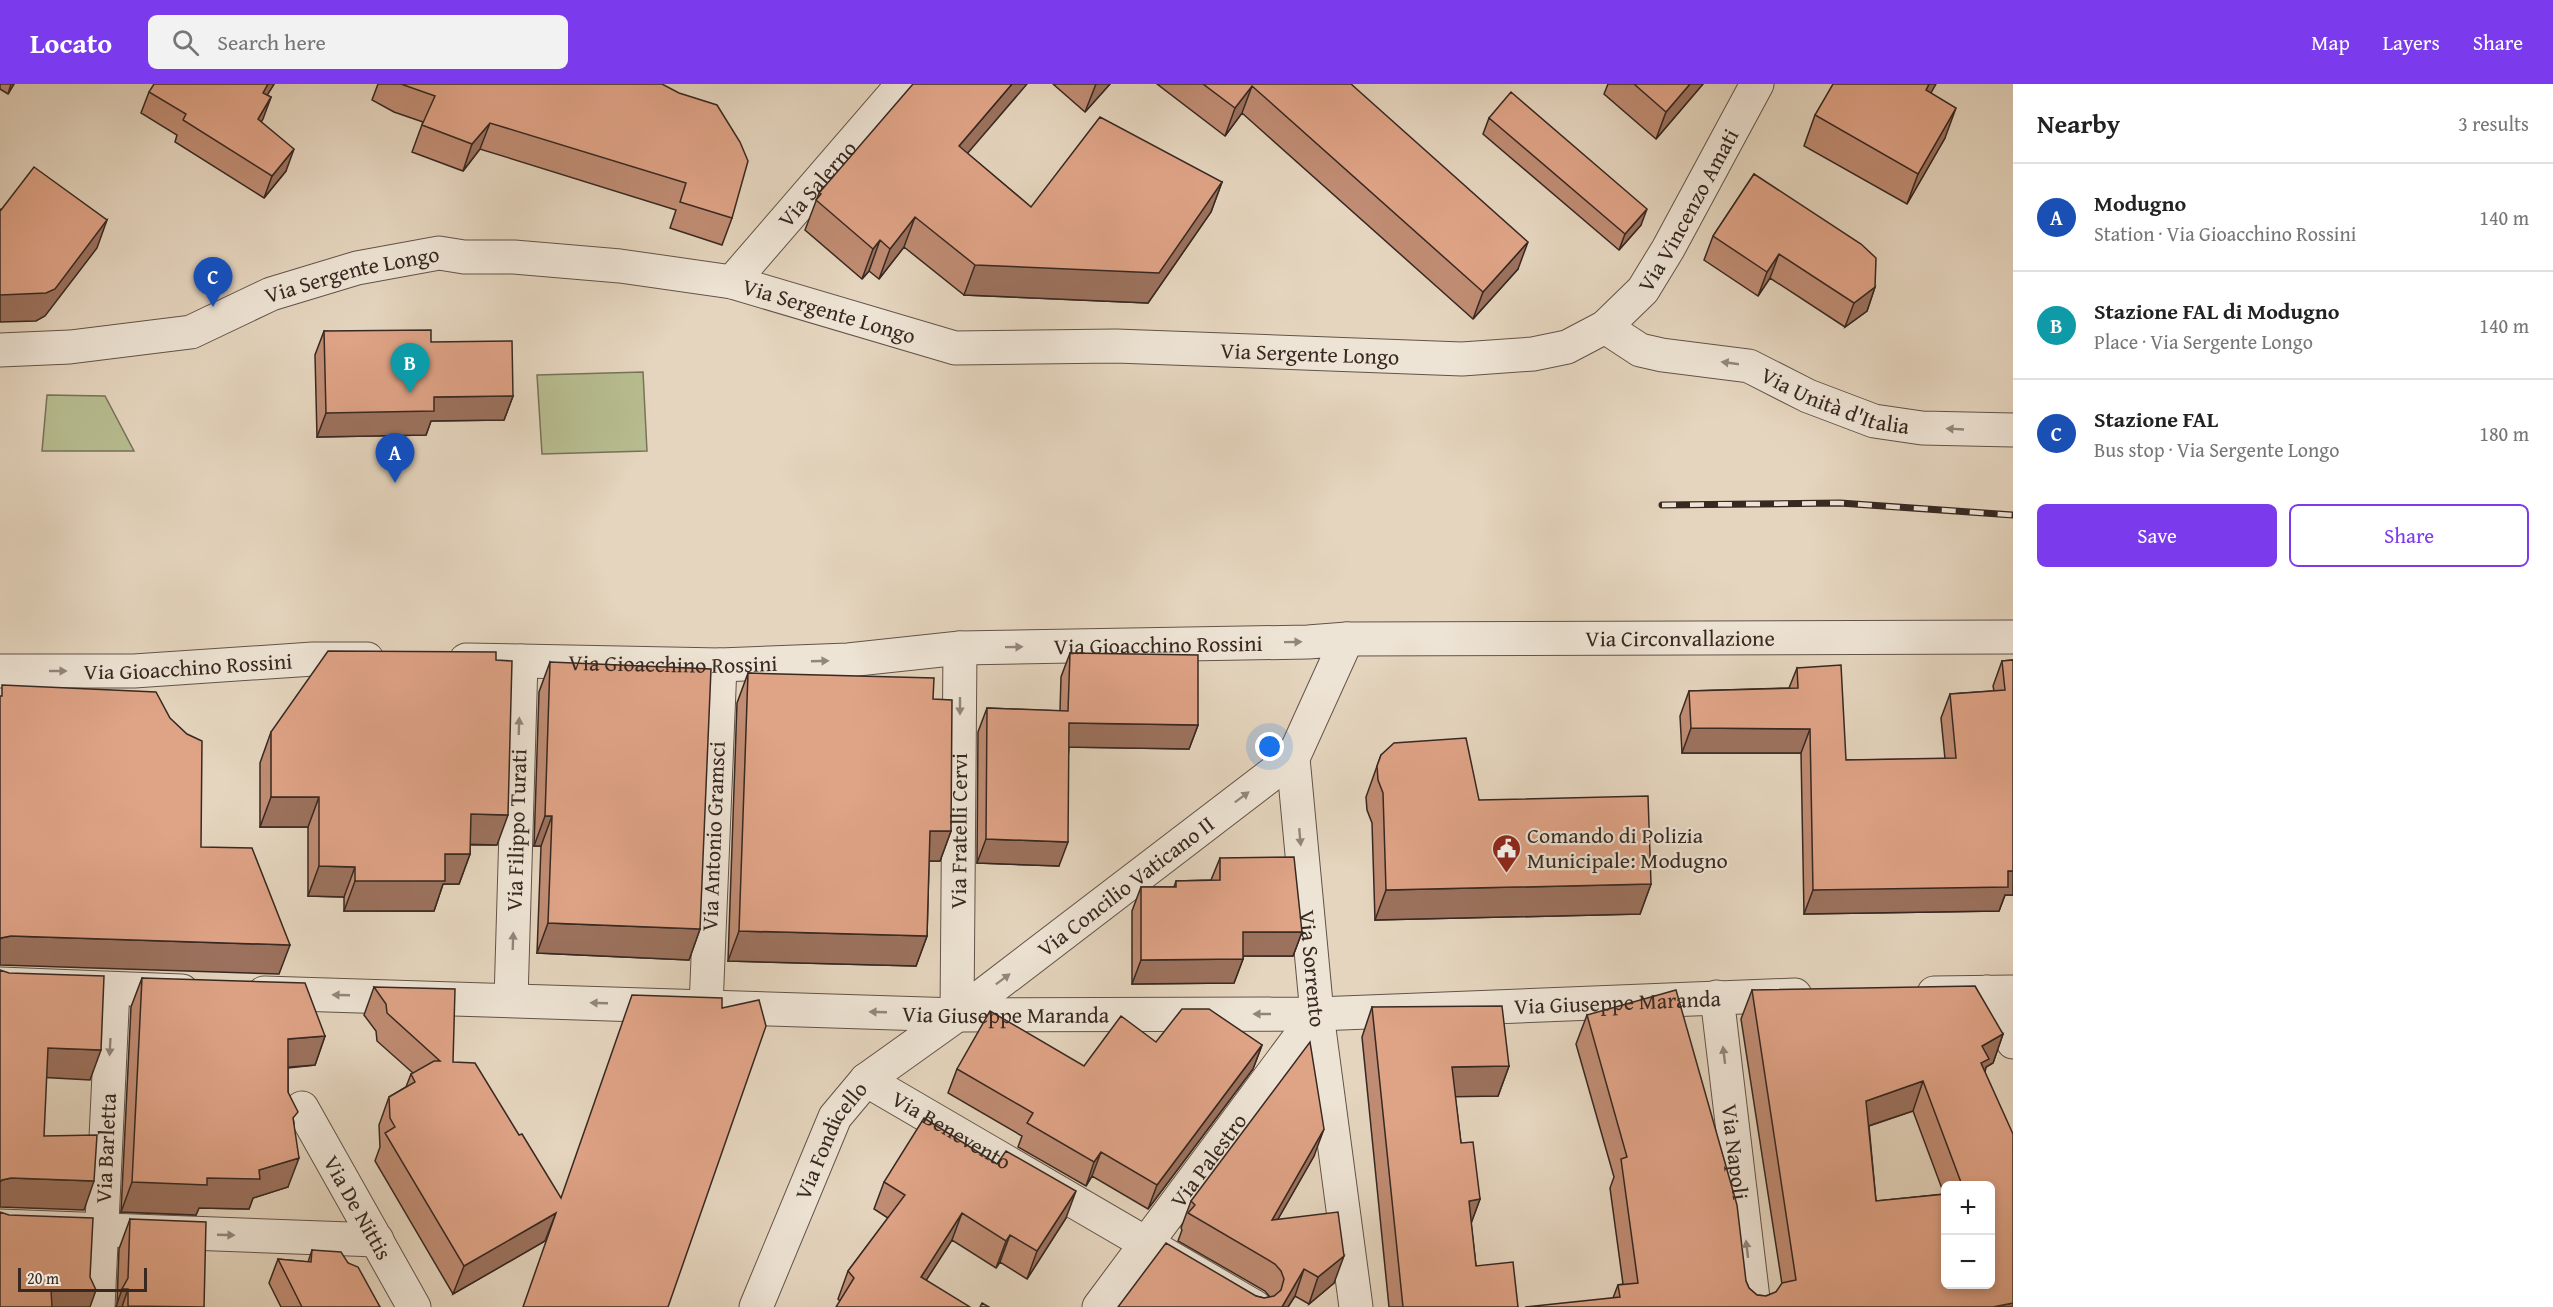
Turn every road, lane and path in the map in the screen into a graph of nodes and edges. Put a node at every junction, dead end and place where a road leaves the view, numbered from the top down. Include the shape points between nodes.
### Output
1 (903, 84) edge
2 (1756, 84) edge
3 (732, 282) junction
4 (1605, 327) junction
5 (0, 350) edge
6 (2013, 430) edge
7 (2013, 637) edge
8 (1347, 639) junction
9 (960, 648) junction
10 (394, 660) edge
11 (440, 660) edge
12 (520, 661) junction
13 (720, 665) junction
14 (0, 671) edge
15 (1293, 758) junction
16 (0, 984) edge
17 (113, 989) junction
18 (2000, 992) edge
19 (1905, 994) edge
20 (1822, 995) edge
21 (1717, 997) junction
22 (511, 1000) junction
23 (706, 1007) junction
24 (1317, 1014) junction
25 (957, 1015) junction
26 (2013, 1042) edge
27 (866, 1080) junction
28 (302, 1108) dead end
29 (0, 1226) edge
30 (101, 1230) junction
31 (377, 1240) junction
32 (1147, 1243) junction
33 (98, 1307) edge
34 (414, 1307) edge
35 (756, 1307) edge
36 (1099, 1307) edge
37 (1255, 1307) edge
38 (1356, 1307) edge
39 (1754, 1307) edge

1 - 3 street, Via Salerno
2 - 4 street, Via Vincenzo Amati via 1643,290
3 - 4 street, Via Sergente Longo via 955,348 1116,346 1462,359 1533,354 1567,346
3 - 5 street, Via Sergente Longo via 620,266 439,253 357,268 271,294 191,332 70,347
6 -> 4 street, Via Unità d'Italia via 1922,428 1874,421 1808,396 1749,366 1640,350
7 - 8 street, Via Circonvallazione
9 -> 8 street, Via Gioacchino Rossini
8 - 15 street, Via Sorrento
13 -> 9 street, Via Gioacchino Rossini via 848,660
9 -> 25 street, Via Fratelli Cervi
14 -> 10 street, Via Gioacchino Rossini via 134,671 313,659
11 - 12 street, Via Gioacchino Rossini
12 - 13 street, Via Gioacchino Rossini
22 -> 12 street, Via Filippo Turati
13 - 23 street, Via Antonio Gramsci
15 -> 24 street, Via Sorrento
25 -> 15 street, Via Concilio Vaticano II
16 - 17 street, Via Giuseppe Maranda
22 -> 17 street, Via Giuseppe Maranda
17 -> 30 street, Via Barletta
18 - 19 street
18 - 26 street
20 - 21 street, Via Giuseppe Maranda
21 - 24 street, Via Giuseppe Maranda
39 -> 21 street, Via Napoli
23 -> 22 street, Via Giuseppe Maranda
25 -> 23 street, Via Giuseppe Maranda
24 -> 25 street, Via Giuseppe Maranda
24 - 32 street, Via Palestro
24 - 38 street, Via Sorrento
25 - 27 street, Via Fondicello
27 - 32 street, Via Benevento
27 - 35 street, Via Fondicello via 835,1118
28 - 31 street, Via De Nittis
29 - 30 street
30 -> 31 street
30 - 33 street, Via Barletta
31 - 34 street, Via De Nittis
32 - 36 street, Via Palestro
32 - 37 street, Via Benevento

